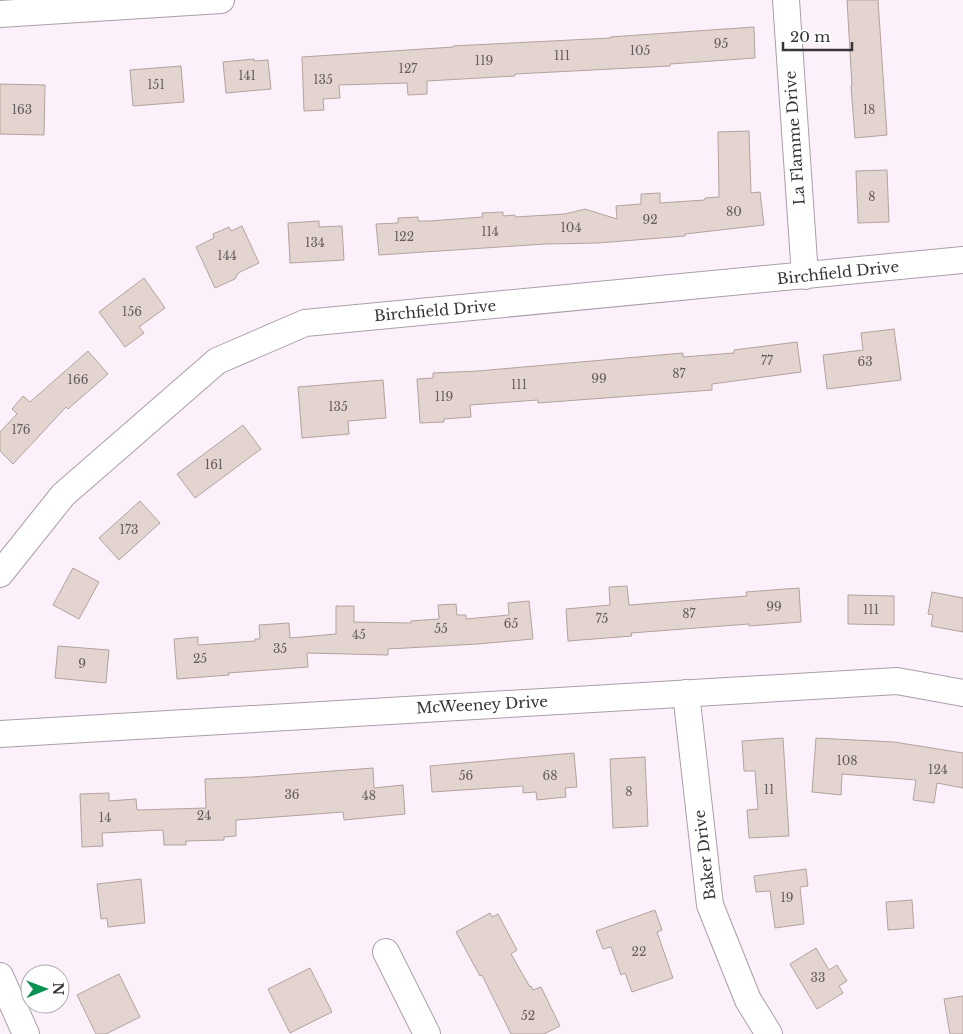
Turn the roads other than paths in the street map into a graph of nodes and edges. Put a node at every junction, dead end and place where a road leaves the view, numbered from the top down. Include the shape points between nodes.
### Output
1 (220, 0) edge
2 (786, 0) edge
3 (8, 10) edge
4 (963, 260) edge
5 (804, 276) junction
6 (0, 574) edge
7 (686, 693) junction
8 (963, 693) edge
9 (0, 734) edge
10 (386, 952) dead end
11 (0, 976) edge
12 (26, 1034) edge
13 (427, 1034) edge
14 (769, 1034) edge

1 - 3 street
2 - 5 street, La Flamme Drive
4 - 5 street, Birchfield Drive
5 - 6 street, Birchfield Drive via 305,323 217,361 63,495
7 - 8 street, McWeeney Drive via 896,681
7 - 9 street, McWeeney Drive
7 - 14 street, Baker Drive via 710,905 748,1000
10 - 13 street
11 - 12 street

